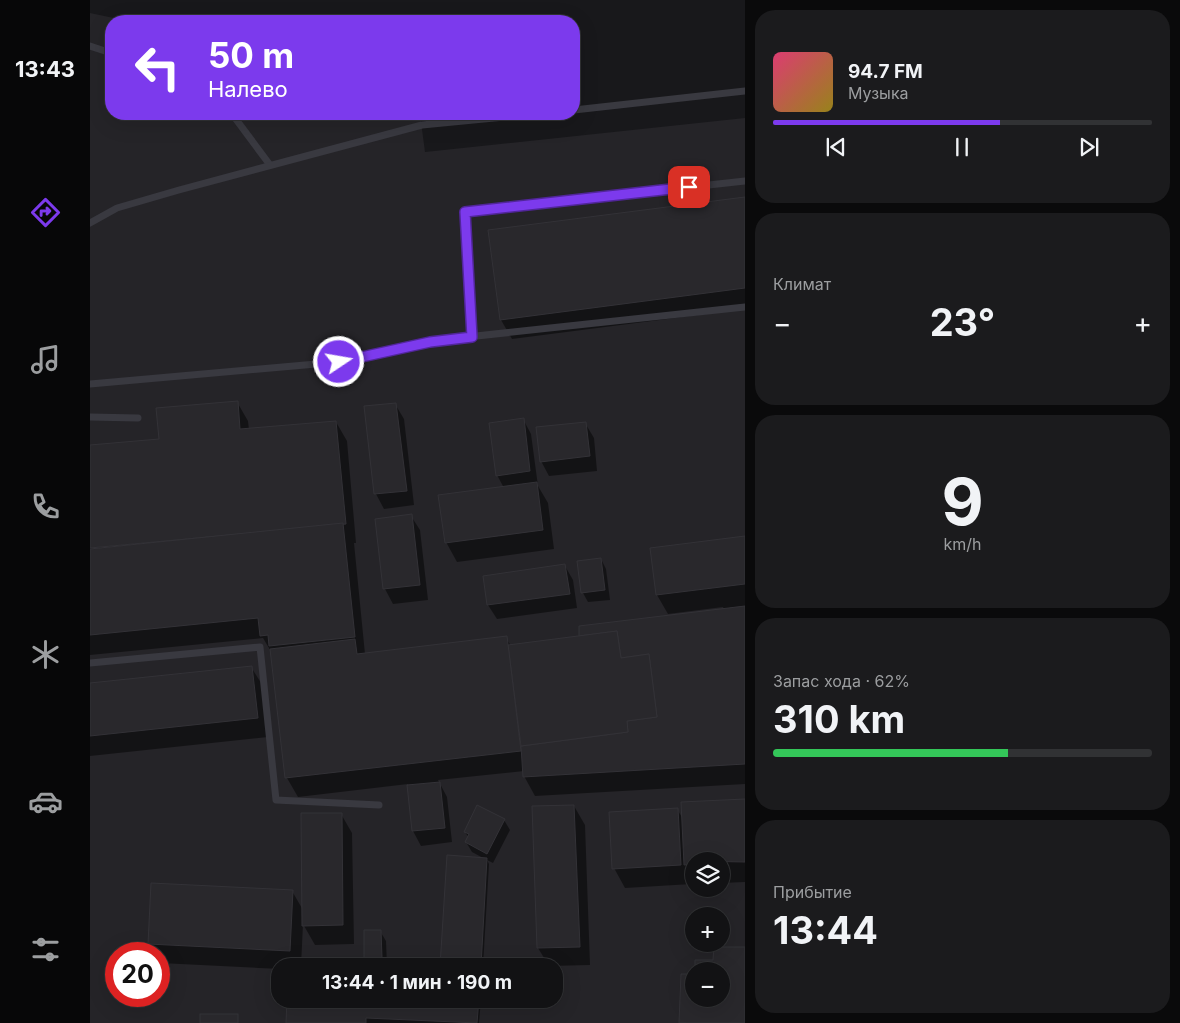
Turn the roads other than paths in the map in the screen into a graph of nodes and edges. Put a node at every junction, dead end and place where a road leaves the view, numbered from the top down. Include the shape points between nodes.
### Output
1 (90, 46) edge
2 (105, 51) edge
3 (745, 91) edge
4 (580, 109) edge
5 (237, 120) edge
6 (468, 120) edge
7 (270, 164) junction
8 (745, 181) edge
9 (90, 223) edge
10 (745, 307) edge
11 (472, 337) junction
12 (90, 384) edge
13 (90, 417) edge
14 (138, 418) dead end
15 (90, 663) edge
16 (379, 805) dead end

1 - 2 lane
3 - 4 lane
5 - 7 lane
6 - 7 lane via 422,124
7 - 9 lane via 117,208
8 - 11 lane via 465,212
10 - 11 lane
11 - 12 lane via 430,342 339,362
13 - 14 lane
15 - 16 lane via 260,647 276,800

